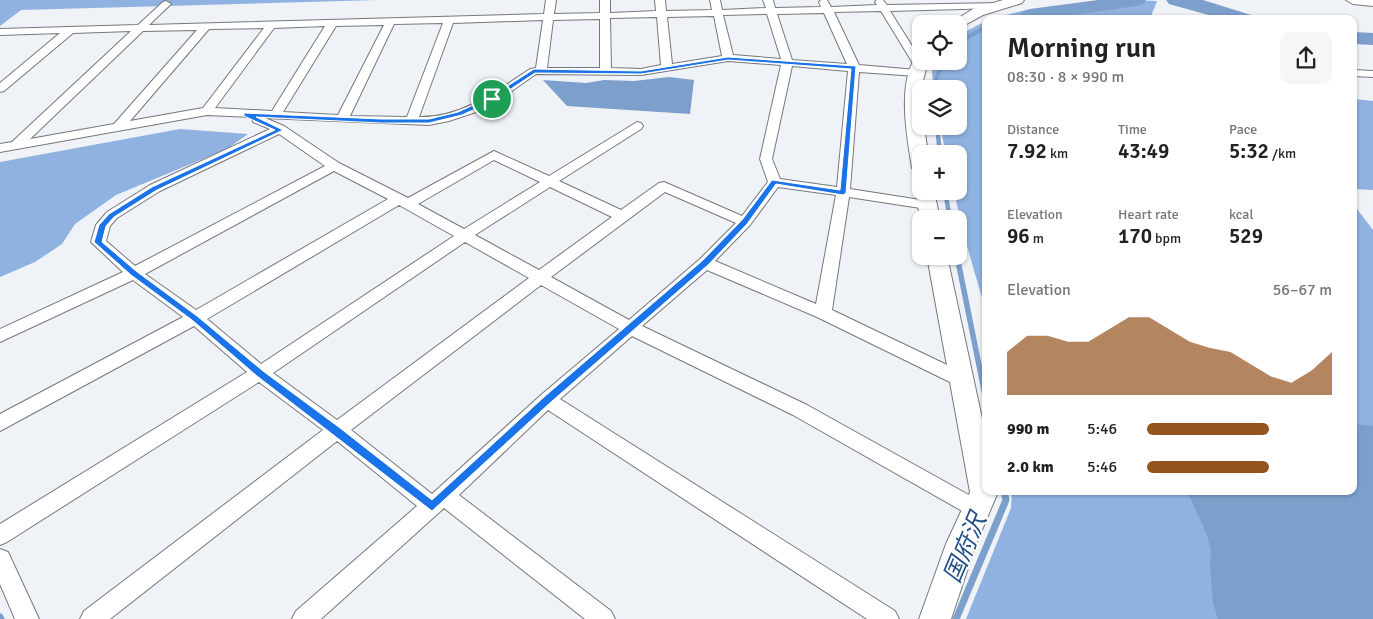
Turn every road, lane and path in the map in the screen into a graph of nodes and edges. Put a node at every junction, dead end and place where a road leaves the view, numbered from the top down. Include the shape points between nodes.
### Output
1 (551, 0) edge
2 (605, 0) edge
3 (660, 0) edge
4 (715, 0) edge
5 (768, 0) edge
6 (823, 0) edge
7 (1017, 0) edge
8 (1353, 0) edge
9 (1373, 2) edge
10 (992, 3) edge
11 (166, 4) dead end
12 (882, 4) edge
13 (937, 4) edge
14 (828, 10) junction
15 (772, 12) junction
16 (718, 13) junction
17 (662, 14) junction
18 (605, 16) junction
19 (548, 17) junction
20 (967, 18) edge
21 (448, 19) junction
22 (391, 21) junction
23 (333, 22) junction
24 (272, 24) junction
25 (207, 25) junction
26 (142, 27) junction
27 (72, 29) junction
28 (0, 32) edge
29 (912, 54) edge
30 (728, 58) junction
31 (787, 62) junction
32 (912, 66) edge
33 (854, 68) junction
34 (667, 69) junction
35 (541, 70) junction
36 (919, 70) edge
37 (606, 73) junction
38 (1357, 73) edge
39 (1373, 74) edge
40 (0, 89) edge
41 (207, 110) junction
42 (246, 114) junction
43 (275, 116) junction
44 (342, 120) junction
45 (412, 121) junction
46 (119, 126) junction
47 (637, 126) dead end
48 (280, 130) junction
49 (17, 145) junction
50 (919, 145) edge
51 (0, 148) edge
52 (334, 166) junction
53 (550, 182) junction
54 (774, 182) junction
55 (843, 193) junction
56 (404, 202) junction
57 (927, 205) edge
58 (622, 216) junction
59 (745, 222) junction
60 (465, 235) junction
61 (705, 263) junction
62 (939, 265) edge
63 (134, 273) junction
64 (540, 278) junction
65 (823, 313) junction
66 (194, 318) junction
67 (631, 328) junction
68 (0, 336) edge
69 (260, 374) junction
70 (962, 380) junction
71 (548, 400) junction
72 (0, 423) edge
73 (337, 430) junction
74 (982, 482) edge
75 (983, 495) edge
76 (438, 501) junction
77 (978, 510) junction
78 (0, 535) edge
79 (0, 559) edge
80 (314, 616) edge
81 (27, 619) edge
82 (92, 619) edge
83 (603, 619) edge
84 (887, 619) edge
85 (935, 619) edge

1 - 19 street
2 - 18 street
3 - 17 street
4 - 16 street
5 - 15 street
6 - 14 street
7 - 10 street
8 - 9 street
10 - 13 street
10 - 20 street
11 - 26 street
12 - 13 street
12 - 14 street
12 - 29 street
14 - 15 street
14 - 33 street
15 - 16 street
15 - 31 street
16 - 17 street
16 - 30 street
17 - 18 street
17 - 34 street
18 - 19 street
18 - 37 street
19 - 21 street
19 - 35 street
21 - 22 street
21 - 45 street
22 - 23 street
22 - 44 street
23 - 24 street
23 - 43 street
24 - 25 street
24 - 41 street
25 - 26 street
25 - 46 street
26 - 27 street
26 - 49 street
27 - 28 street
27 - 40 street
30 - 31 street
30 - 34 street
31 - 33 street
31 - 54 street via 766,160
32 - 33 street
33 - 55 street
34 - 37 street
35 - 37 street
35 - 45 street via 529,72 506,91 467,111 444,118
36 - 50 street via 915,100
38 - 39 street
41 - 42 street
41 - 46 street
42 - 43 street
42 - 48 street
43 - 44 street
44 - 45 street
46 - 49 street
47 - 53 street
48 - 52 street
48 - 63 street via 155,188 112,215 103,225 98,242
49 - 51 street
52 - 56 street
52 - 63 street
53 - 56 street via 494,155
53 - 58 street
53 - 60 street
54 - 55 street
54 - 59 street
55 - 57 street
55 - 65 street
56 - 60 street
56 - 66 street
58 - 59 street via 664,186
58 - 64 street
59 - 61 street
60 - 64 street
60 - 69 street
61 - 65 street
61 - 67 street
62 - 70 street
63 - 66 street
63 - 68 street
64 - 67 street
64 - 73 street
65 - 70 street
66 - 69 street
66 - 72 street
67 - 71 street
67 - 77 street via 800,410
69 - 73 street
69 - 78 street
70 - 74 street
71 - 76 street
71 - 84 street
73 - 76 street
73 - 82 street
75 - 77 street
76 - 80 street
76 - 83 street
77 - 85 street via 961,544
79 - 81 street

